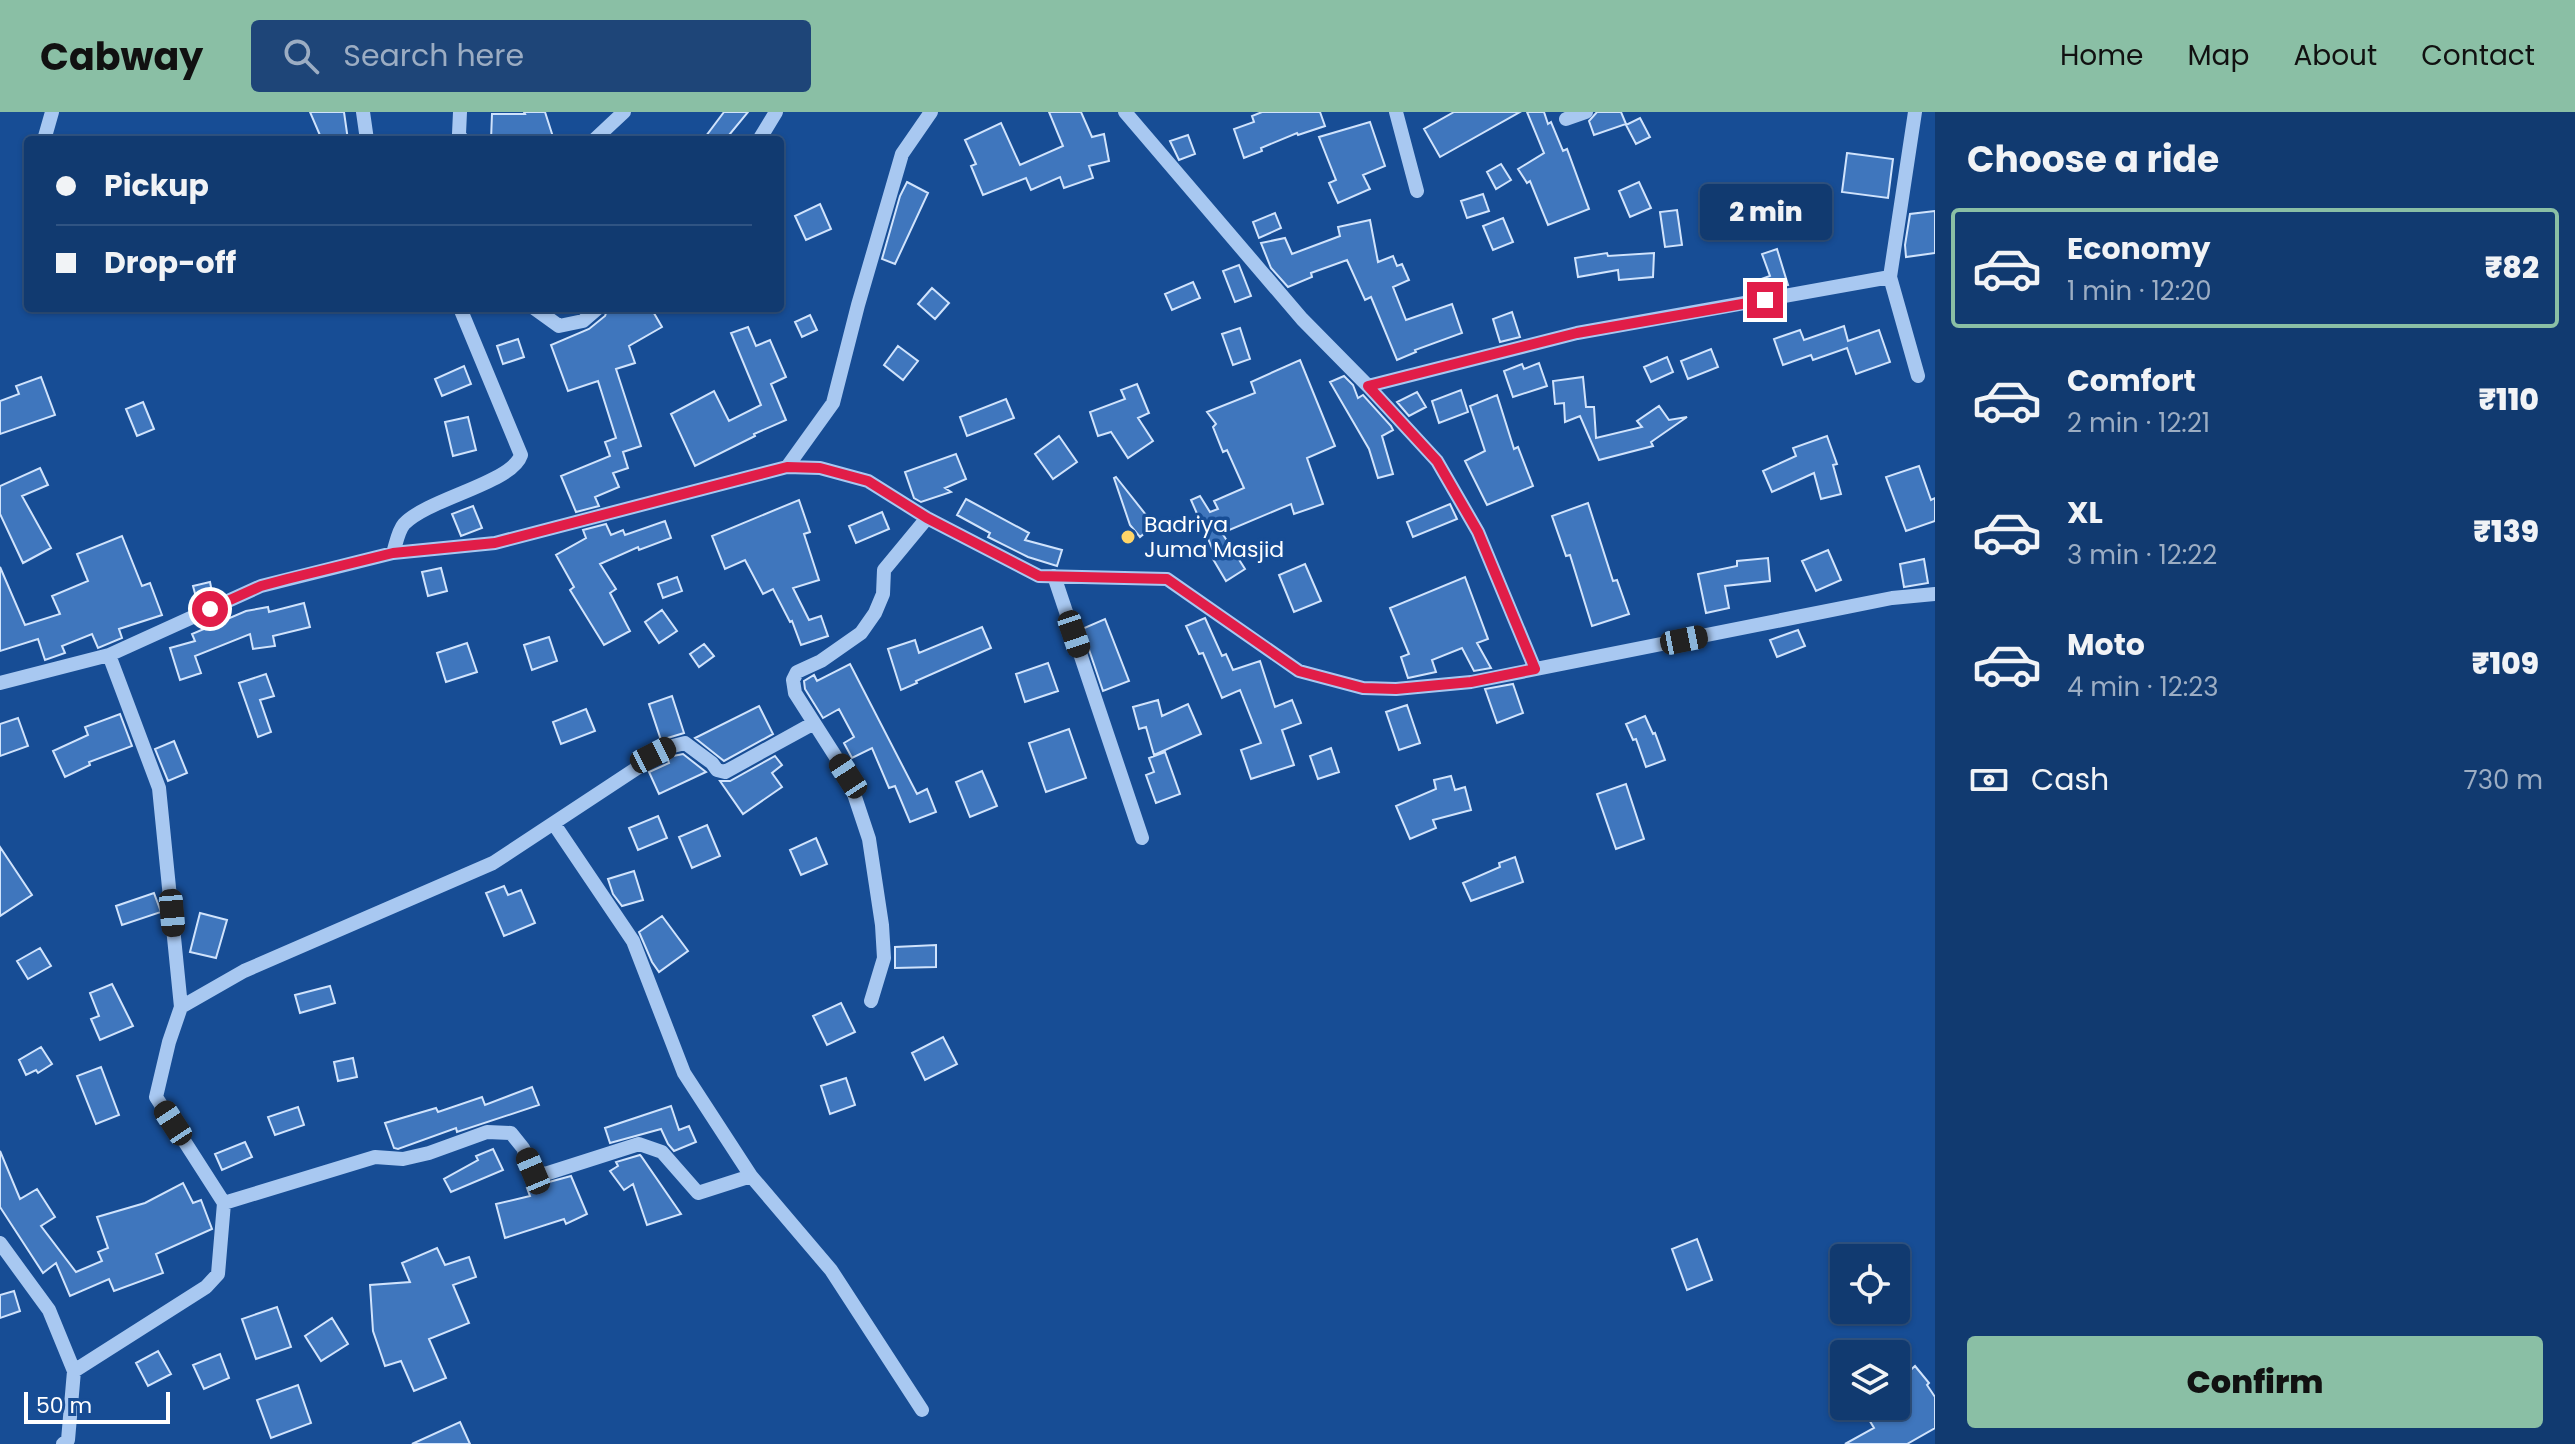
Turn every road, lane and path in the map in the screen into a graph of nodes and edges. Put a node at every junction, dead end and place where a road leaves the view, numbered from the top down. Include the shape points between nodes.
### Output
1 (52, 112) edge
2 (363, 112) edge
3 (460, 112) edge
4 (624, 112) edge
5 (776, 112) edge
6 (931, 112) edge
7 (1125, 112) edge
8 (1396, 112) edge
9 (1586, 112) edge
10 (1915, 112) edge
11 (1566, 119) dead end
12 (45, 136) edge
13 (366, 136) edge
14 (460, 136) edge
15 (598, 136) edge
16 (761, 136) edge
17 (1417, 191) dead end
18 (1890, 277) junction
19 (462, 312) edge
20 (540, 312) edge
21 (593, 312) edge
22 (1918, 376) dead end
23 (1368, 386) junction
24 (787, 467) junction
25 (927, 518) junction
26 (393, 553) junction
27 (1054, 576) junction
28 (1935, 594) edge
29 (109, 655) junction
30 (1535, 669) junction
31 (0, 683) edge
32 (814, 723) junction
33 (554, 824) junction
34 (1142, 838) dead end
35 (871, 1001) dead end
36 (181, 1007) junction
37 (751, 1176) junction
38 (224, 1203) junction
39 (0, 1243) edge
40 (74, 1371) junction
41 (922, 1410) dead end
42 (63, 1444) edge

1 - 12 street
2 - 13 street
3 - 14 street
4 - 15 street
5 - 16 street
6 - 24 street via 902,154 833,403
7 - 23 street via 1302,319
8 - 17 street
9 - 11 street
10 - 18 street
18 - 22 street
18 - 23 street via 1577,333
19 - 26 street via 521,455 519,463 414,516 401,527
20 - 21 street via 559,326 583,321
23 - 30 street via 1437,461 1478,532
24 - 25 street via 820,468 868,481
24 - 26 street via 495,543
25 - 27 street via 1039,576
25 - 32 street via 884,570 883,594 861,633 797,672 795,693
26 - 29 street via 261,586
27 - 30 street via 1167,579 1299,671 1363,688 1471,682
27 - 34 street
28 - 30 street
29 - 31 street
29 - 36 street via 159,788
32 - 33 street via 725,772 685,743 669,747
32 - 35 street via 848,776 869,839 884,958
33 - 36 street via 493,863 244,971
33 - 37 street via 633,941 684,1073
36 - 38 street via 156,1097
37 - 38 street via 698,1193 662,1152 639,1144 545,1174 533,1171 511,1133 487,1132 429,1153 403,1159 375,1157
37 - 41 street via 831,1270
38 - 40 street via 218,1274 206,1287
39 - 40 street via 49,1310
40 - 42 street via 68,1440

